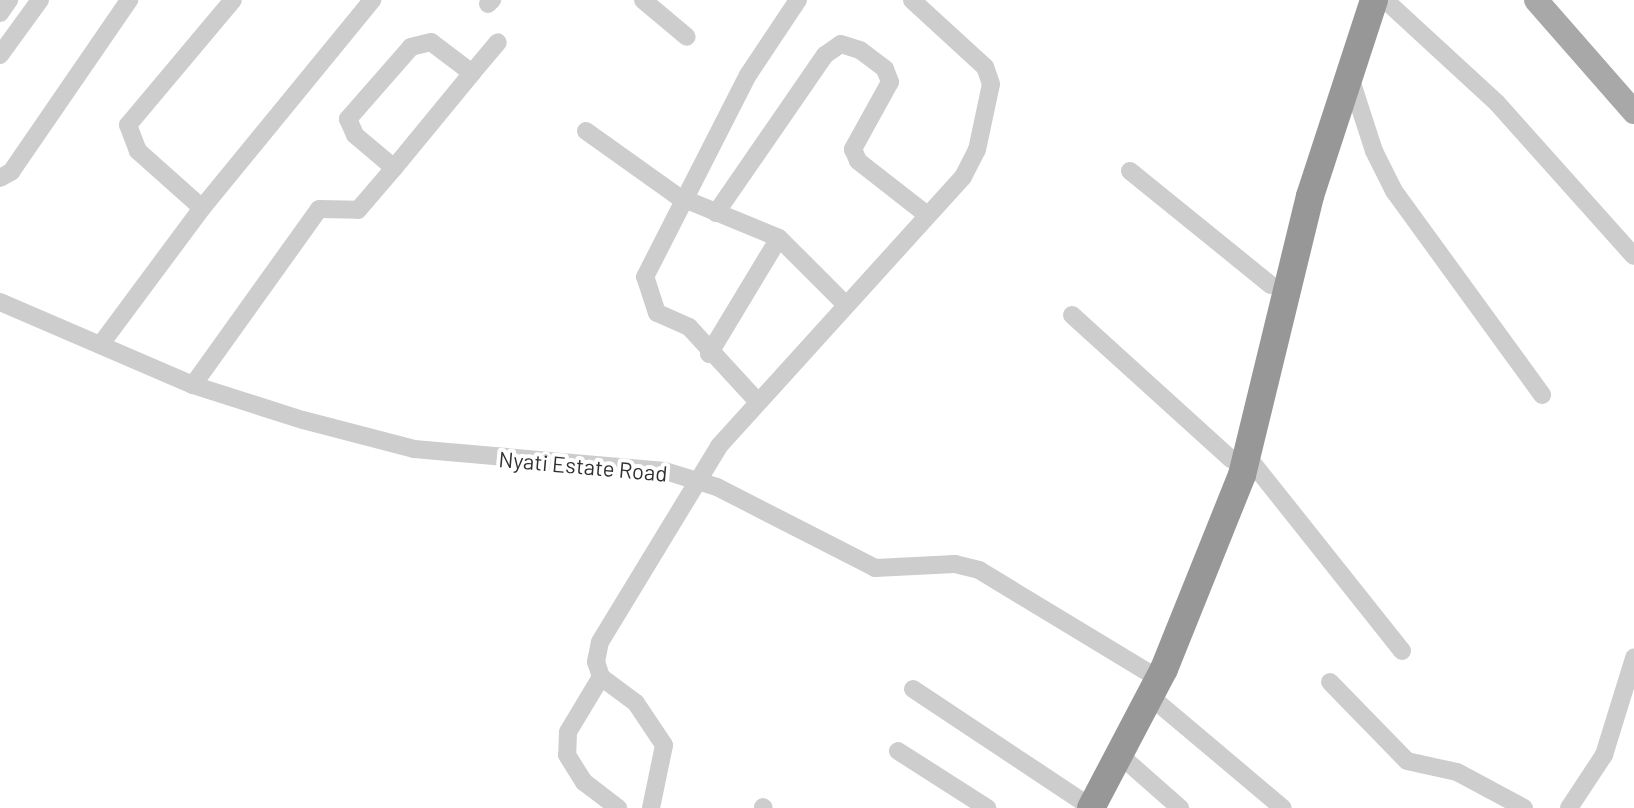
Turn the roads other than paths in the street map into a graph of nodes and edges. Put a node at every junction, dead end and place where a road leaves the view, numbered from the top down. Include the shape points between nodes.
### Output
1 (9, 0) edge
2 (40, 0) edge
3 (129, 0) edge
4 (233, 0) edge
5 (372, 0) edge
6 (643, 0) edge
7 (798, 0) edge
8 (912, 0) edge
9 (1357, 0) edge
10 (1374, 0) edge
11 (1385, 0) edge
12 (1536, 0) edge
13 (0, 13) edge
14 (687, 37) dead end
15 (498, 42) dead end
16 (2, 49) edge
17 (1348, 70) junction
18 (472, 73) junction
19 (1634, 112) edge
20 (586, 131) dead end
21 (394, 168) junction
22 (1130, 171) dead end
23 (0, 178) edge
24 (682, 199) junction
25 (202, 208) junction
26 (716, 213) junction
27 (927, 215) junction
28 (779, 238) junction
29 (1634, 256) edge
30 (1271, 285) junction
31 (0, 302) edge
32 (845, 304) junction
33 (1072, 315) dead end
34 (101, 344) junction
35 (709, 354) junction
36 (193, 385) junction
37 (1542, 395) dead end
38 (758, 402) junction
39 (1239, 457) junction
40 (698, 481) junction
41 (1402, 651) dead end
42 (1634, 658) edge
43 (601, 677) junction
44 (1151, 682) junction
45 (1330, 682) dead end
46 (913, 689) dead end
47 (898, 751) dead end
48 (1121, 756) junction
49 (1082, 805) edge
50 (618, 808) edge
51 (651, 808) edge
52 (987, 808) edge
53 (1180, 808) edge
54 (1283, 808) edge
55 (1524, 808) edge
56 (1569, 808) edge

1 - 13 street
2 - 16 street
3 - 23 street via 11,172
4 - 25 street via 128,125 138,151
5 - 25 street
6 - 14 street
7 - 24 street via 748,75
8 - 27 street via 974,53 991,84 977,150 963,177
9 - 30 highway via 1303,154
10 - 17 highway
11 - 29 street via 1497,103
12 - 19 main road
15 - 18 street
17 - 37 street via 1374,151 1394,191
17 - 39 highway
18 - 21 street
18 - 21 street via 441,48 420,41 352,112 348,119 355,135
20 - 24 street
21 - 36 street via 353,212 327,205 319,209
22 - 30 street
24 - 26 street
24 - 35 street via 645,277 657,313 689,327
25 - 34 street
26 - 27 street via 825,55 841,44 860,50 885,69 890,82 853,149 858,161
26 - 28 street
27 - 32 street
28 - 32 street
28 - 35 street
30 - 39 highway
31 - 34 street, Nyati Estate Road
32 - 38 street
33 - 39 street
34 - 36 street, Nyati Estate Road
35 - 38 street
36 - 40 street, Nyati Estate Road via 414,449 641,467
38 - 40 street via 707,462
39 - 41 street
39 - 44 highway via 1192,564
40 - 43 street via 600,642 596,662
40 - 44 street, Nyati Estate Road via 875,568 955,564 979,570
42 - 56 street via 1604,755
43 - 50 street via 568,732 567,755 584,782
43 - 51 street via 636,703 664,745 665,761
44 - 48 highway
44 - 49 highway
44 - 54 street, Nyati Estate Road
45 - 55 street via 1407,761 1457,772
46 - 49 street
47 - 52 street
48 - 49 highway
48 - 53 street

